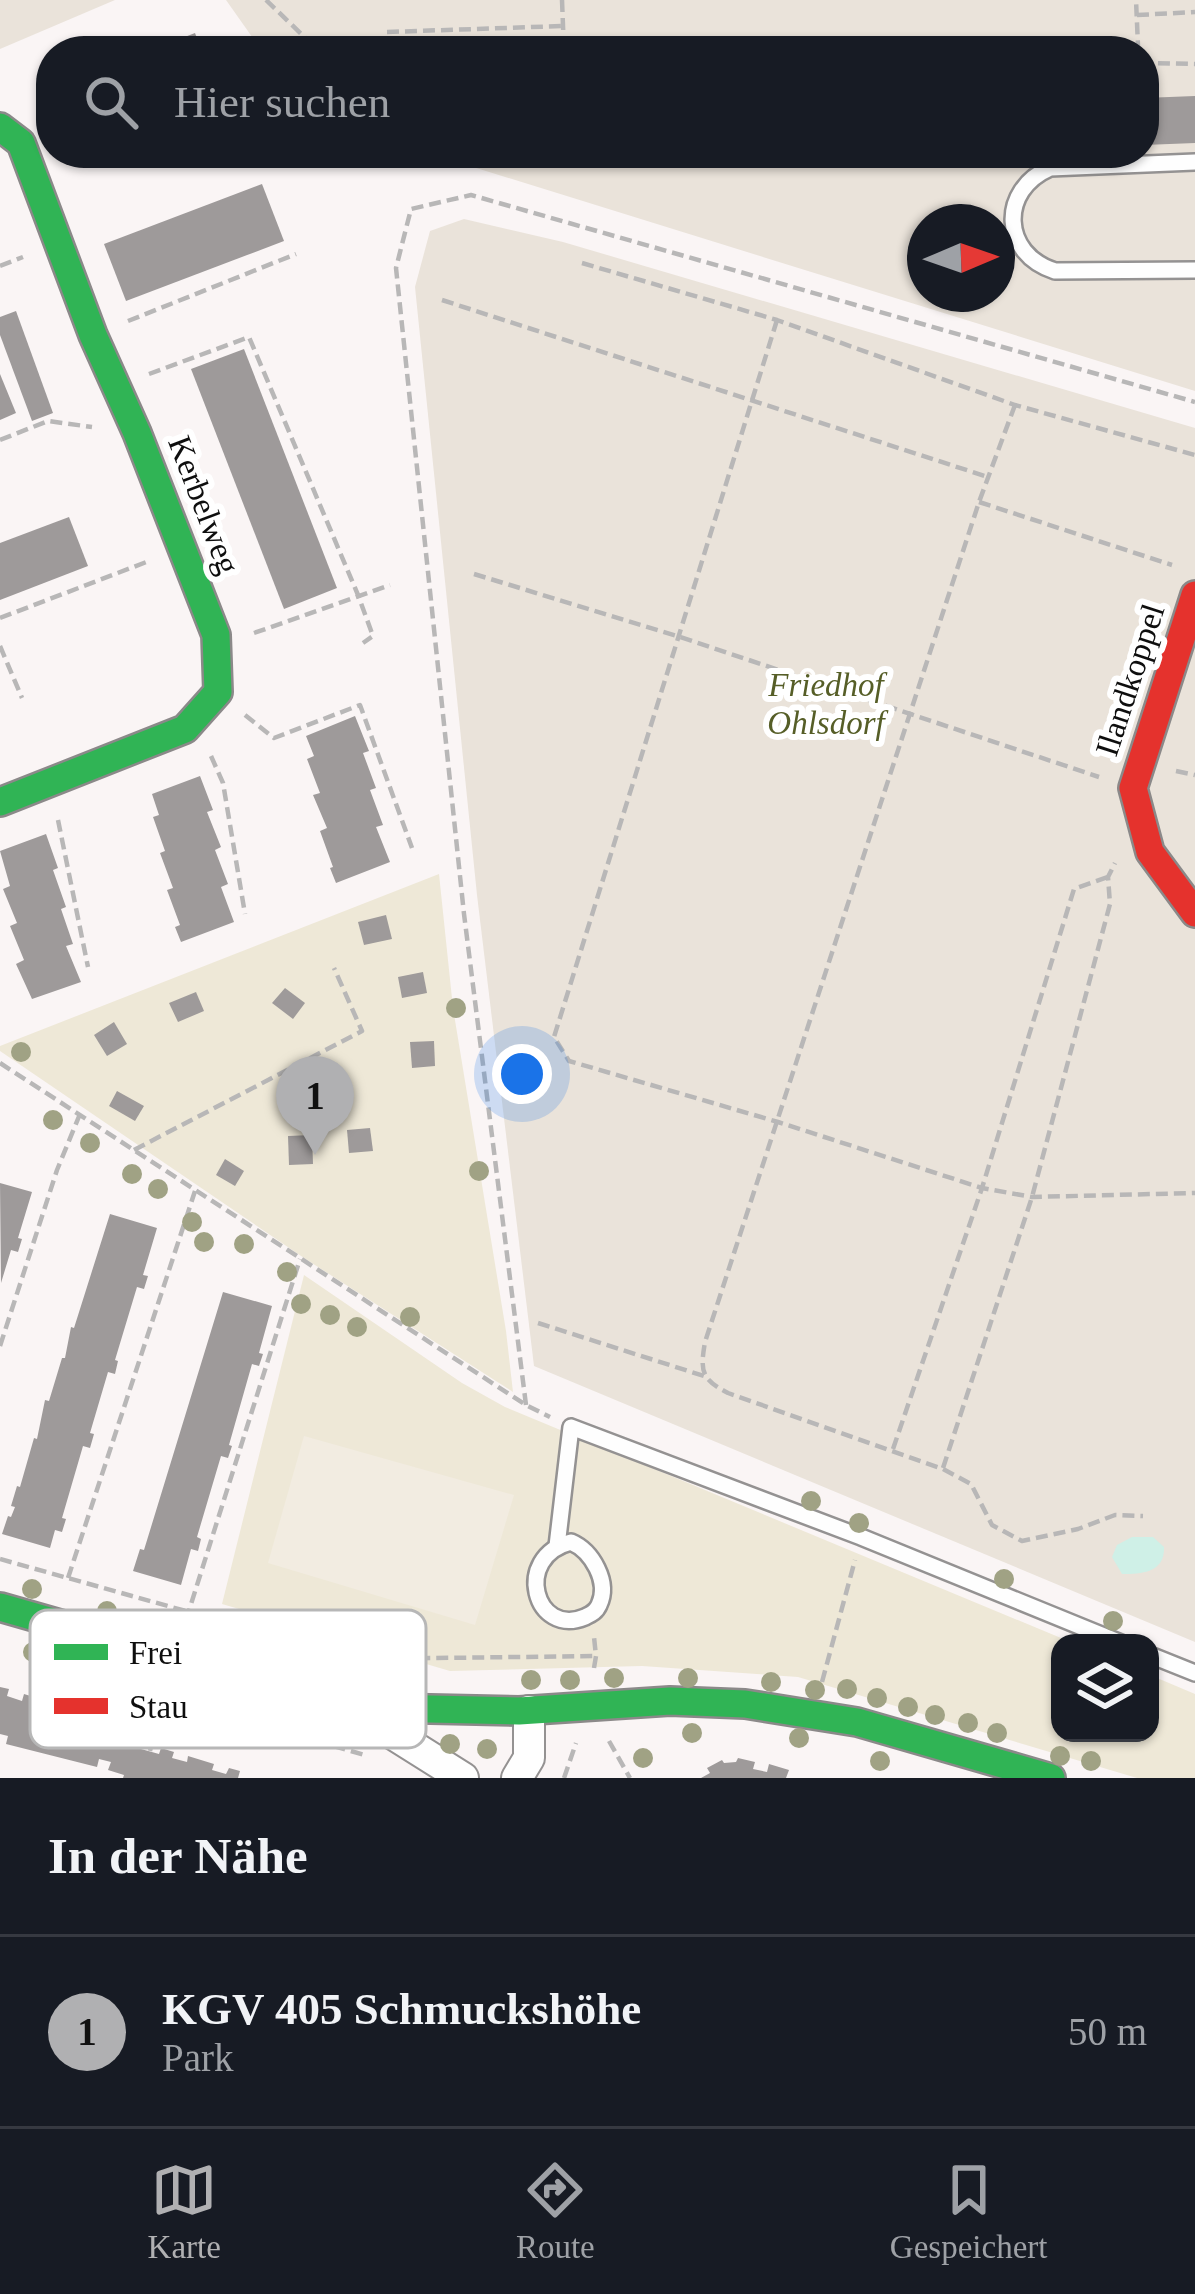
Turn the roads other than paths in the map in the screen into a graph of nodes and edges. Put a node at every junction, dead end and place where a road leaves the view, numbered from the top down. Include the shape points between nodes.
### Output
1 (0, 127) edge
2 (1195, 162) edge
3 (1159, 163) edge
4 (1050, 168) edge
5 (1195, 270) edge
6 (1195, 596) edge
7 (0, 802) edge
8 (1195, 913) edge
9 (557, 1546) junction
10 (0, 1607) edge
11 (30, 1616) edge
12 (1099, 1634) edge
13 (1159, 1659) edge
14 (1195, 1673) edge
15 (426, 1709) edge
16 (530, 1711) junction
17 (415, 1748) edge
18 (463, 1778) edge
19 (517, 1778) edge
20 (1052, 1778) edge

1 - 7 street, Kerbelweg via 21,143 216,635 218,692 184,729
2 - 3 lane
4 - 5 lane via 1023,188 1013,215 1034,262 1055,271
6 - 8 street, Ilandkoppel via 1133,788 1150,852
9 - 9 lane via 571,1542 592,1560 601,1594 592,1614 555,1618 541,1604 537,1573
9 - 12 lane via 571,1427
10 - 11 street
13 - 14 lane
15 - 16 street
16 - 19 street via 529,1758
16 - 20 street via 707,1702 814,1713
17 - 18 street

